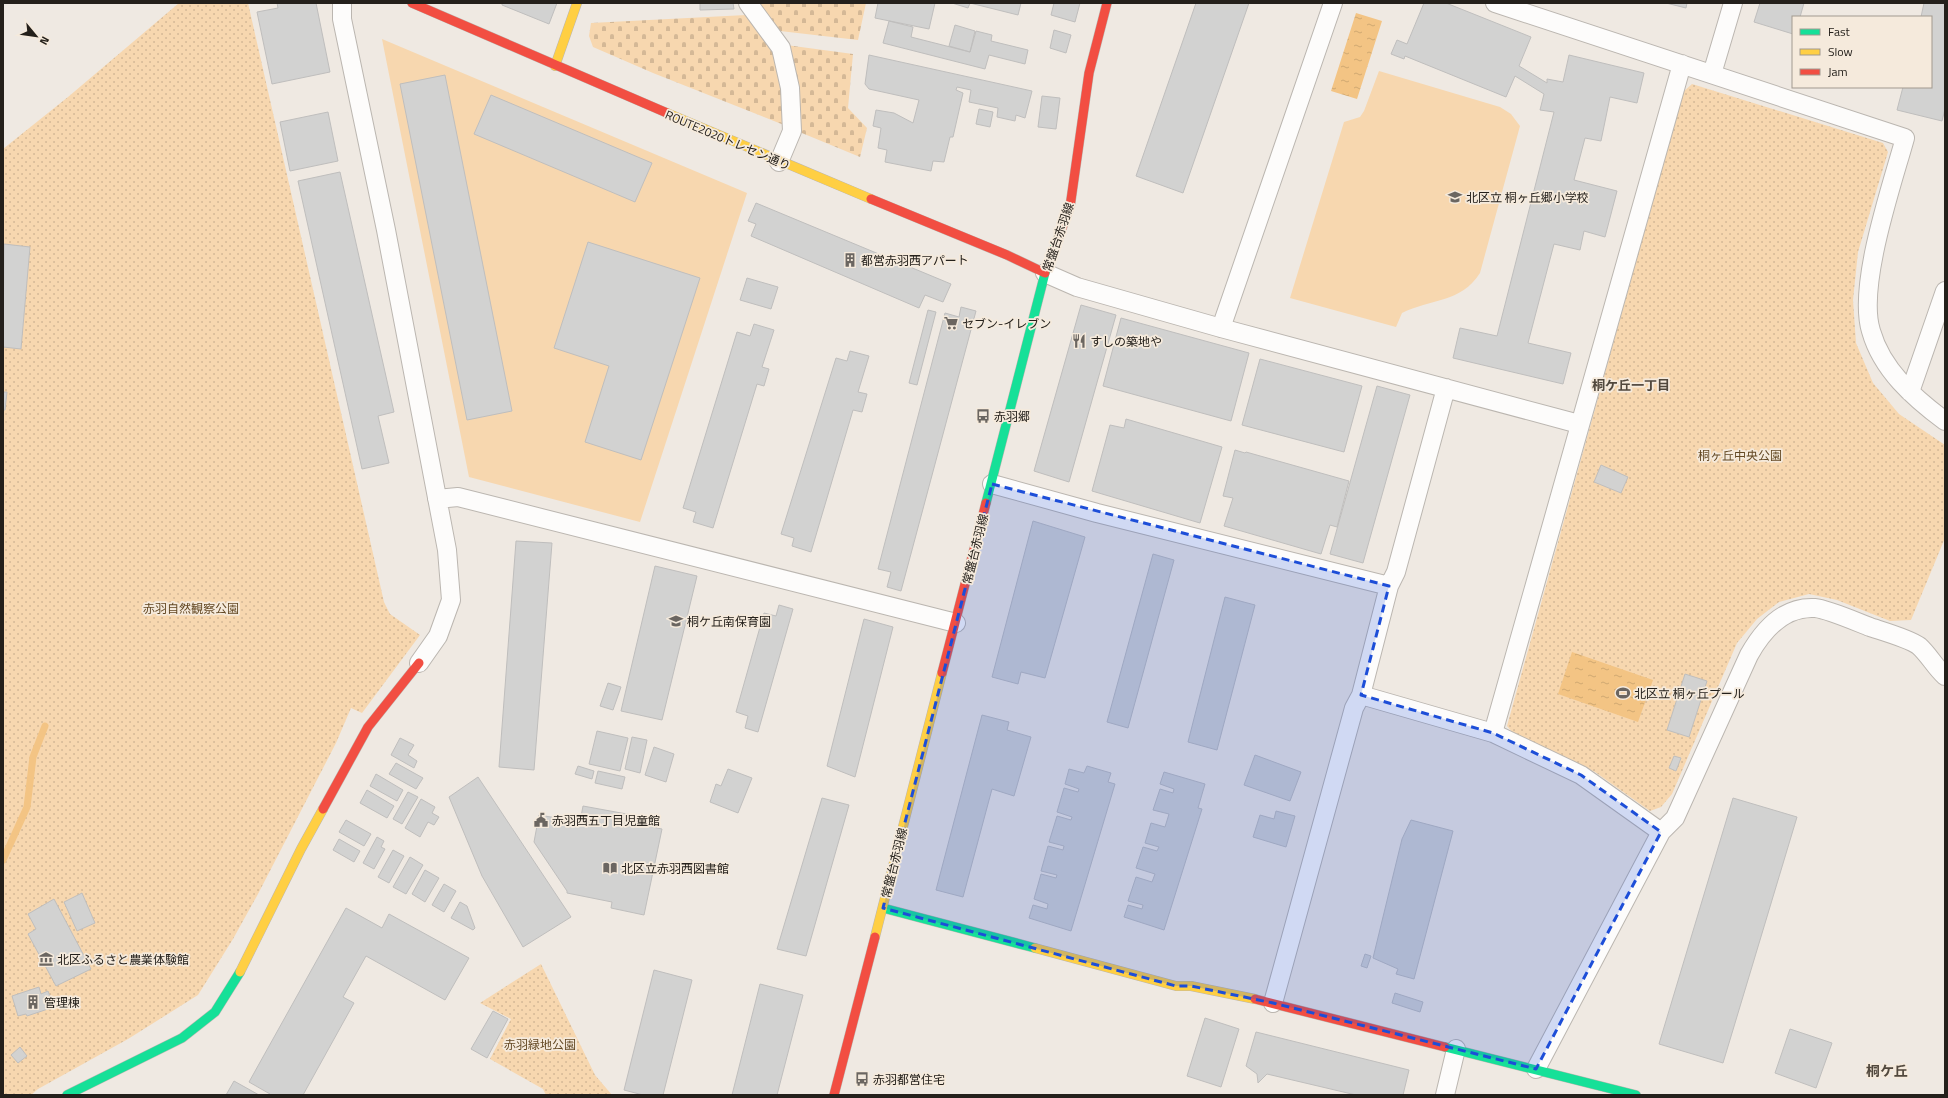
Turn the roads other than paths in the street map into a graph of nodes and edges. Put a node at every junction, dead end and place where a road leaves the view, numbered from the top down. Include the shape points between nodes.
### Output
1 (342, 3) edge
2 (412, 3) edge
3 (578, 3) edge
4 (748, 3) edge
5 (1107, 3) edge
6 (1333, 3) edge
7 (1495, 3) edge
8 (1733, 3) edge
9 (1682, 64) junction
10 (555, 66) junction
11 (1712, 74) junction
12 (779, 162) junction
13 (1045, 273) junction
14 (1945, 291) edge
15 (1221, 328) junction
16 (1446, 388) junction
17 (1910, 392) junction
18 (1945, 421) edge
19 (1579, 424) junction
20 (992, 484) junction
21 (438, 499) junction
22 (1389, 586) junction
23 (956, 624) junction
24 (419, 663) joint
25 (1945, 676) edge
26 (1361, 695) junction
27 (1493, 732) junction
28 (1661, 832) junction
29 (883, 908) junction
30 (1273, 1003) junction
31 (1456, 1049) junction
32 (1536, 1069) junction
33 (67, 1095) edge
34 (834, 1095) edge
35 (1445, 1095) edge
36 (1636, 1095) edge

1 - 21 street via 342,19
2 - 10 main road, ROUTE2020トレセン通り
3 - 10 main road
4 - 12 street via 781,48 790,88 792,131
5 - 13 main road, 常盤台赤羽線 via 1089,73 1070,207
6 - 15 street
7 - 9 street
8 - 11 street
9 - 11 street
9 - 19 street
10 - 12 main road, ROUTE2020トレセン通り
11 - 17 street via 1905,138 1882,220 1868,286 1868,308 1870,330 1878,350 1888,367
12 - 13 main road, ROUTE2020トレセン通り
13 - 15 street via 1077,287
13 - 20 main road, 常盤台赤羽線
14 - 17 street
15 - 16 street
16 - 19 street
16 - 22 street via 1396,572
17 - 18 street
19 - 27 street
20 - 22 street
20 - 23 main road, 常盤台赤羽線
21 - 23 street via 458,497
21 - 24 street via 447,550 451,600 438,636
22 - 26 street
23 - 29 main road, 常盤台赤羽線
24 - 33 main road via 368,727 301,850 237,980 215,1012 182,1038
25 - 28 street via 1918,646 1888,633 1816,608 1803,609 1780,617 1762,634 1749,655 1675,818
26 - 27 street
26 - 30 street via 1354,708
27 - 28 street via 1581,775
28 - 32 street
29 - 30 main road via 1176,986 1191,986
29 - 34 main road, 常盤台赤羽線
30 - 31 main road
31 - 32 main road
31 - 35 street
32 - 36 main road

